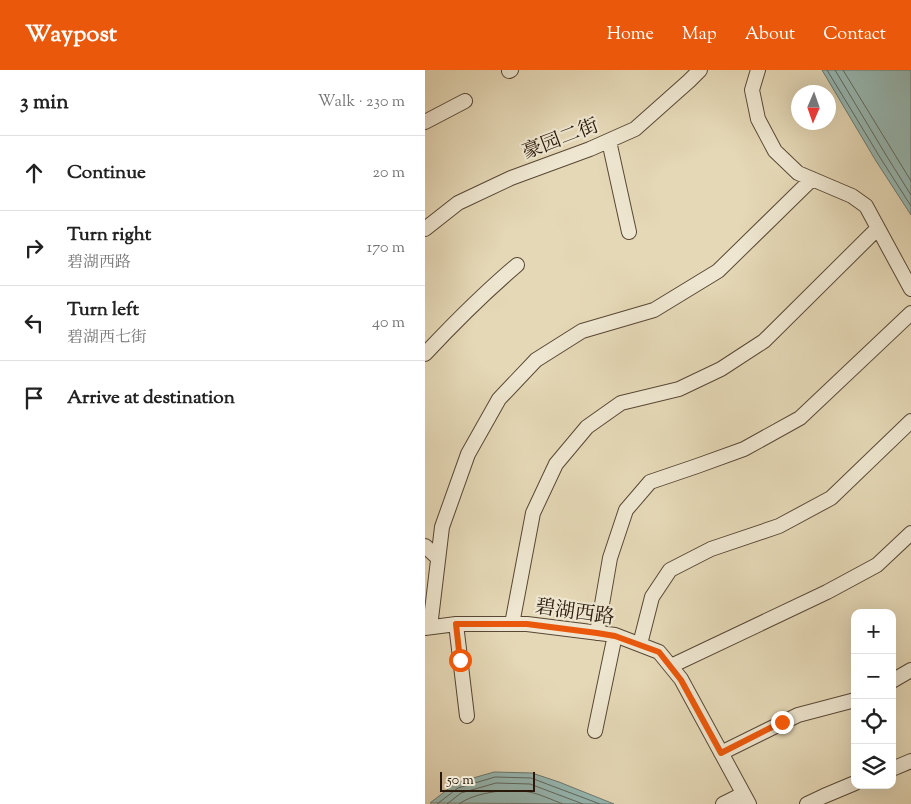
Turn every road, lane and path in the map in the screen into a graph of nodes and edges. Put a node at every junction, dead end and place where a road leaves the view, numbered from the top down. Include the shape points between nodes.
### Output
1 (700, 70) edge
2 (757, 70) edge
3 (465, 100) dead end
4 (425, 122) edge
5 (609, 141) junction
6 (812, 179) junction
7 (878, 228) junction
8 (425, 230) edge
9 (629, 232) dead end
10 (517, 266) dead end
11 (911, 289) edge
12 (911, 313) edge
13 (425, 354) edge
14 (911, 421) edge
15 (911, 533) edge
16 (425, 546) edge
17 (439, 558) junction
18 (456, 624) junction
19 (513, 624) junction
20 (428, 628) edge
21 (597, 633) junction
22 (615, 636) junction
23 (639, 644) junction
24 (671, 666) junction
25 (911, 670) edge
26 (896, 679) edge
27 (851, 701) edge
28 (467, 716) dead end
29 (595, 731) dead end
30 (721, 753) junction
31 (911, 761) edge
32 (896, 767) edge
33 (851, 786) edge
34 (746, 799) edge
35 (723, 804) edge
36 (807, 804) edge

1 - 5 street, 豪园二街 via 635,129
2 - 6 street via 752,90 757,119 775,151 798,173
3 - 4 street
5 - 8 street, 豪园二街 via 511,178 458,203
5 - 9 street
6 - 7 street via 852,196 866,206
6 - 17 street via 719,271 654,310 582,331 536,360 499,399 468,454 442,527
7 - 11 street
7 - 19 street via 765,341 721,369 679,388 621,403 587,427 556,464 533,513
10 - 13 street via 462,314
12 - 21 street via 800,418 744,449 650,482 626,510 610,558
14 - 23 street via 831,498 779,526 711,549 670,570 652,597
15 - 24 street via 877,565
16 - 17 street
17 - 20 street
18 - 19 street, 碧湖西路
18 - 20 street, 碧湖西路
18 - 28 street
19 - 21 street, 碧湖西路
21 - 22 street, 碧湖西路
22 - 23 street, 碧湖西路
22 - 29 street
23 - 24 street, 碧湖西路 via 659,652
24 - 30 street, 碧湖西路
25 - 26 street
27 - 30 street via 798,715
30 - 34 street, 碧湖西路
31 - 32 street
33 - 36 street
34 - 35 street

